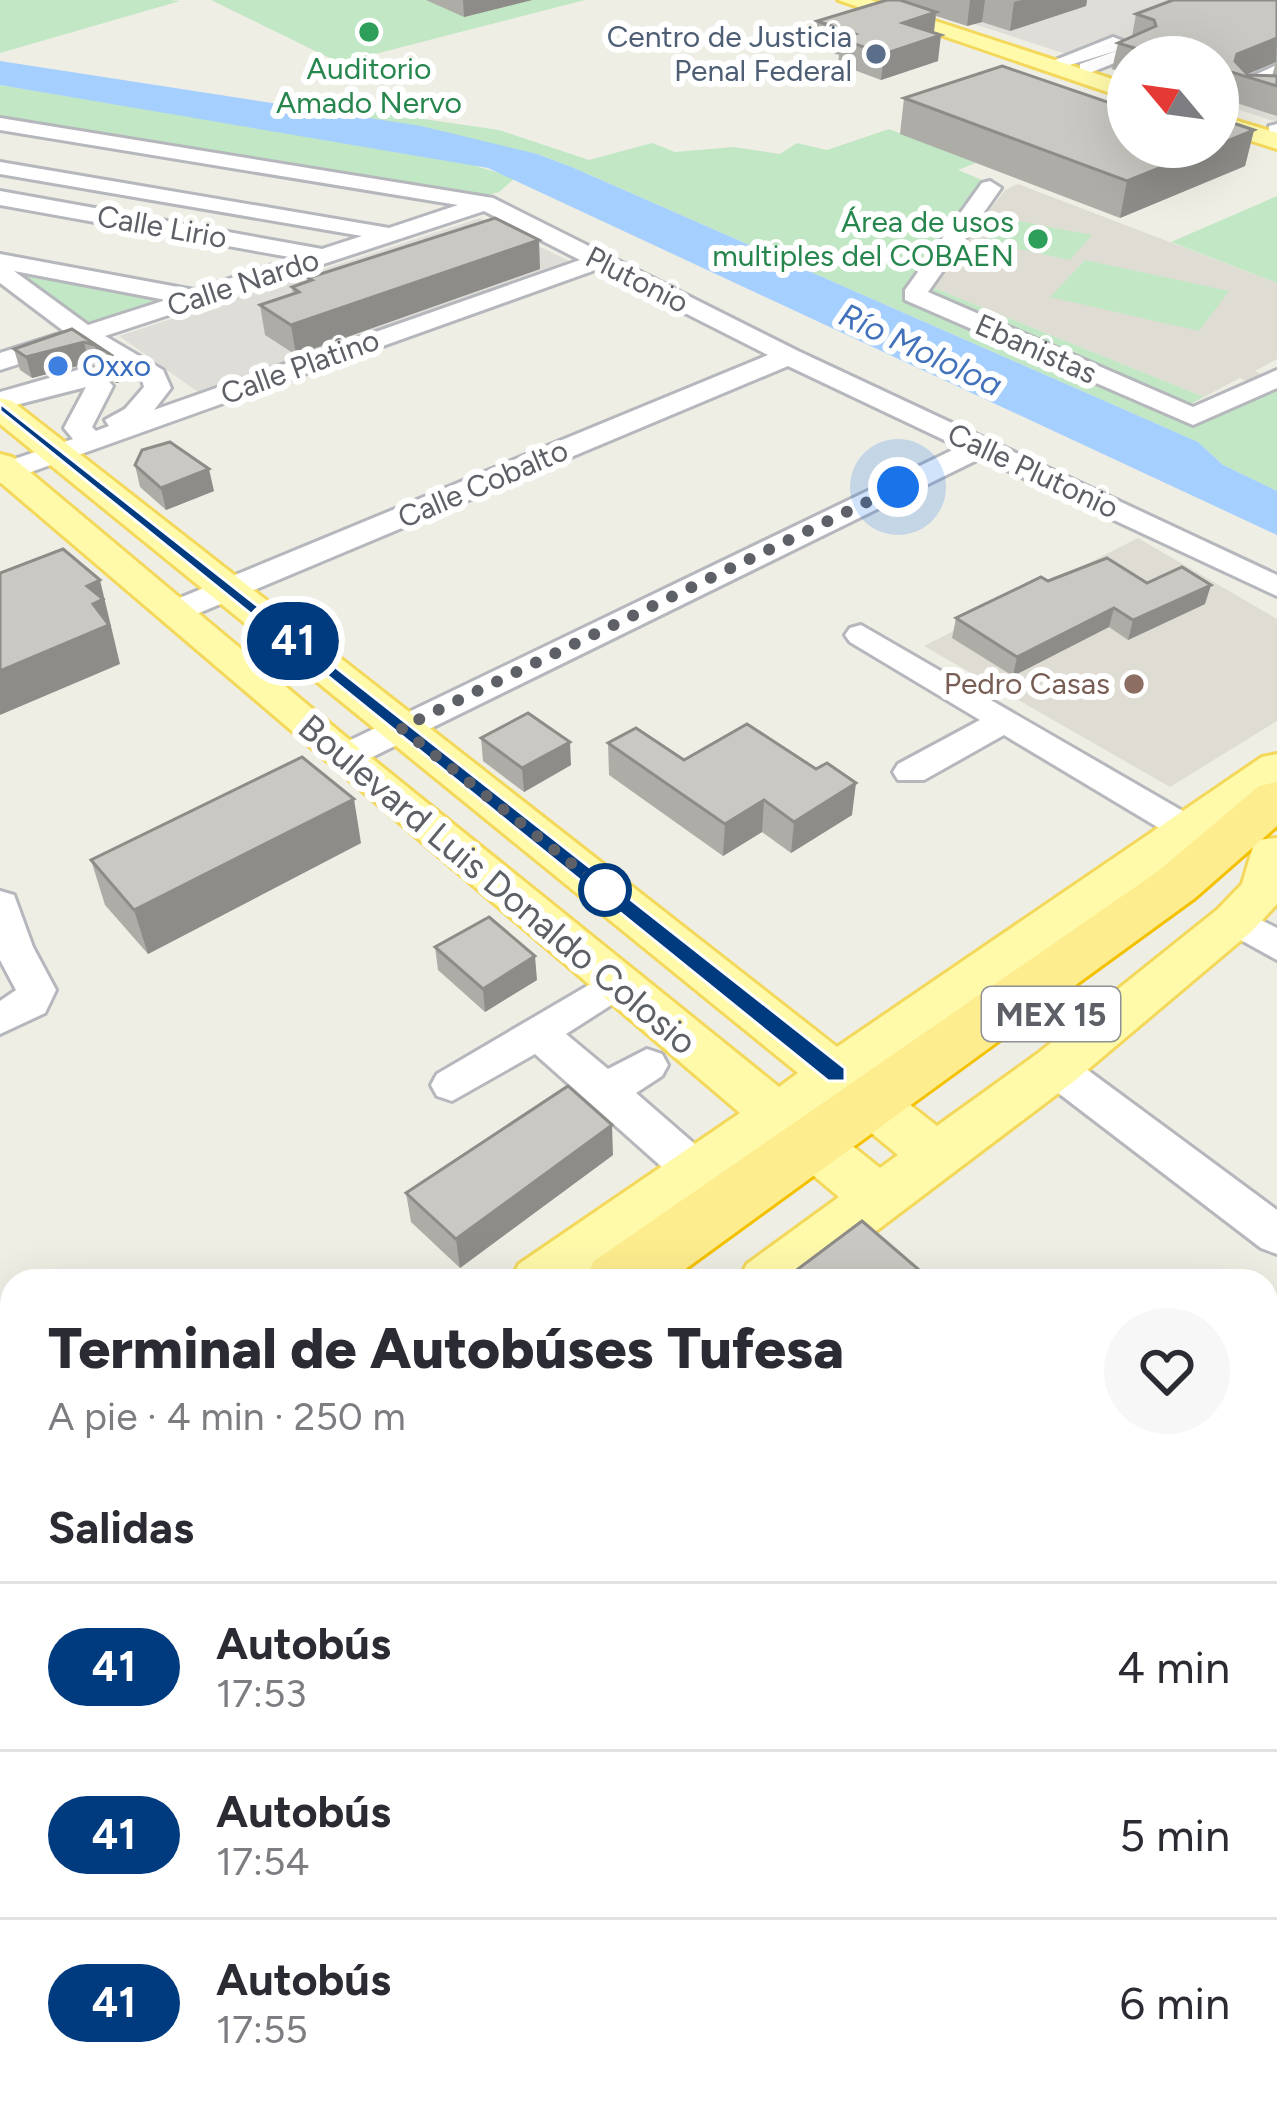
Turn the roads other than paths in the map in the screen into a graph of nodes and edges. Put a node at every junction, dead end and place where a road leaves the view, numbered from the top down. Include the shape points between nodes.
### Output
1 (849, 0) edge
2 (878, 0) edge
3 (1063, 61) junction
4 (1087, 68) junction
5 (1277, 70) edge
6 (1107, 75) edge
7 (1107, 85) edge
8 (1275, 96) edge
9 (1239, 120) edge
10 (0, 124) edge
11 (1239, 127) edge
12 (1275, 135) edge
13 (190, 155) junction
14 (0, 168) edge
15 (990, 188) dead end
16 (133, 190) junction
17 (0, 198) edge
18 (485, 203) junction
19 (391, 234) junction
20 (324, 256) junction
21 (0, 261) edge
22 (599, 261) junction
23 (0, 272) edge
24 (198, 298) junction
25 (85, 335) junction
26 (789, 356) junction
27 (0, 362) edge
28 (1277, 378) edge
29 (0, 405) edge
30 (78, 443) junction
31 (981, 447) junction
32 (3, 470) edge
33 (1277, 587) edge
34 (230, 590) junction
35 (176, 611) junction
36 (861, 635) dead end
37 (1004, 721) junction
38 (401, 728) junction
39 (344, 758) junction
40 (1277, 767) edge
41 (910, 772) dead end
42 (1187, 829) junction
43 (560, 854) junction
44 (1267, 864) edge
45 (499, 886) junction
46 (0, 904) edge
47 (1277, 946) edge
48 (7, 950) edge
49 (616, 982) junction
50 (0, 1019) edge
51 (537, 1032) junction
52 (646, 1065) dead end
53 (1055, 1067) junction
54 (452, 1085) dead end
55 (608, 1091) junction
56 (884, 1113) junction
57 (826, 1156) junction
58 (697, 1172) junction
59 (1277, 1235) edge
60 (556, 1269) edge
61 (638, 1269) edge
62 (699, 1269) edge
63 (773, 1269) edge

1 - 7 main road
2 - 3 main road
3 - 4 main road
3 - 4 street via 1113,43 1138,50
4 - 6 main road
5 - 8 street via 1241,85
9 - 12 main road
10 - 13 street
11 - 12 main road
13 - 16 street
13 - 18 street
14 - 16 street
15 - 28 street, Ebanistas via 914,295 1193,417
16 - 19 street
17 - 20 street, Calle Lirio
18 - 19 street, Calle Nardo
18 - 22 street, Plutonio
19 - 20 street, Calle Nardo
20 - 24 street, Calle Nardo
21 - 24 street
22 - 26 street, Plutonio
22 - 30 street, Calle Platino
23 - 25 street
24 - 25 street, Calle Nardo
25 - 27 street, Calle Nardo
25 - 30 street via 154,376 158,388 135,415
26 - 31 street, Calle Plutonio
26 - 34 street, Calle Cobalto
29 - 30 main road, Boulevard Luis Donaldo Colosio
29 - 30 street via 88,375 100,386
30 - 32 street, Calle Platino
30 - 34 main road, Boulevard Luis Donaldo Colosio
31 - 33 street, Calle Plutonio
31 - 38 street
32 - 35 main road, Boulevard Luis Donaldo Colosio
34 - 35 street, Calle Cobalto
34 - 38 main road, Boulevard Luis Donaldo Colosio
35 - 39 main road, Boulevard Luis Donaldo Colosio
36 - 37 street
37 - 41 street
37 - 42 street
38 - 39 street
38 - 43 main road, Boulevard Luis Donaldo Colosio
39 - 45 main road, Boulevard Luis Donaldo Colosio
40 - 42 main road
42 - 56 main road
43 - 45 main road
43 - 56 main road, Boulevard Luis Donaldo Colosio
44 - 47 street
44 - 53 main road
44 - 56 highway, MEX 15
45 - 49 main road, Boulevard Luis Donaldo Colosio
46 - 48 street
48 - 50 street via 36,990 32,1003
49 - 51 street
49 - 57 main road, Boulevard Luis Donaldo Colosio
51 - 54 street
51 - 55 street
52 - 55 street
53 - 56 main road
53 - 59 street
55 - 58 street
56 - 57 highway, MEX 15
57 - 58 main road
57 - 61 highway, MEX 15
57 - 62 highway, MEX 15
57 - 63 main road
58 - 60 main road

